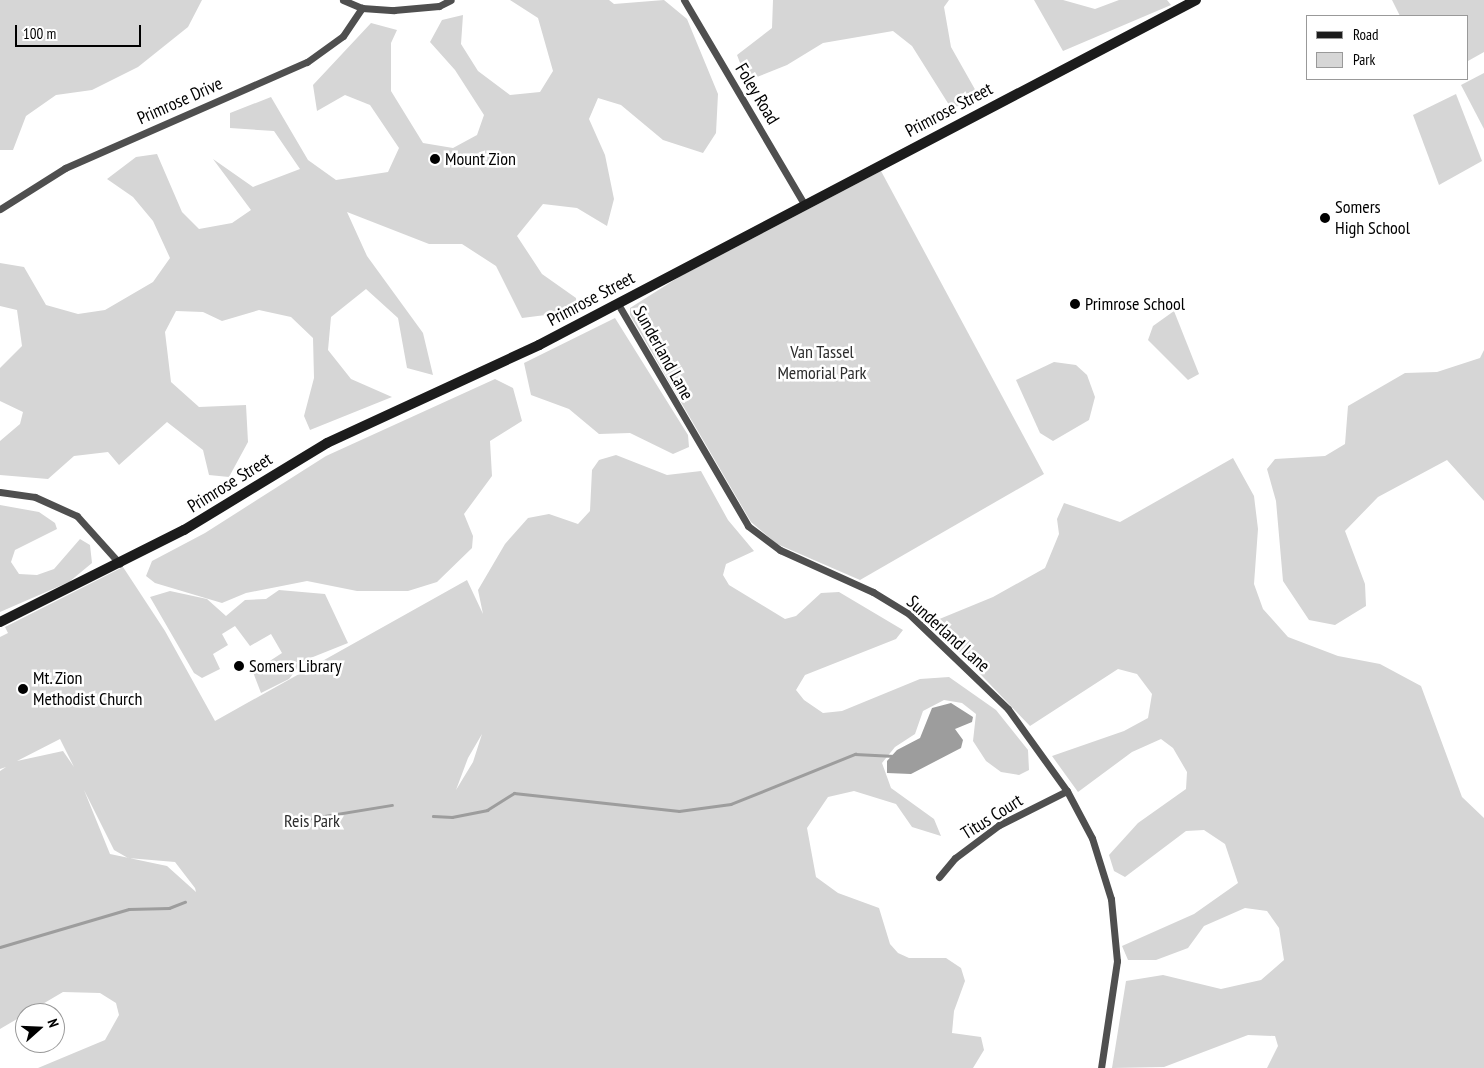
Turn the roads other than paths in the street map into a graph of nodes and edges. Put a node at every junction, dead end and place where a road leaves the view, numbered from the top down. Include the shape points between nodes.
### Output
1 (343, 0) edge
2 (452, 0) edge
3 (684, 0) edge
4 (1192, 1) edge
5 (362, 8) junction
6 (804, 204) junction
7 (0, 209) edge
8 (618, 304) junction
9 (0, 492) edge
10 (120, 564) junction
11 (0, 622) edge
12 (1067, 791) junction
13 (939, 877) dead end
14 (1101, 1068) edge

1 - 5 street
2 - 5 street via 432,7
3 - 6 street, Foley Road
4 - 6 main road, Primrose Street
5 - 7 street, Primrose Drive via 342,36 307,62 66,168
6 - 8 main road, Primrose Street
8 - 10 main road, Primrose Street via 328,444
8 - 12 street, Sunderland Lane via 748,526 780,550 873,592 909,614 1008,709
9 - 10 street via 35,497 77,516
10 - 11 main road, Primrose Street
12 - 13 street, Titus Court via 999,825 956,858
12 - 14 street, Sunderland Lane via 1092,838 1111,899 1117,961

